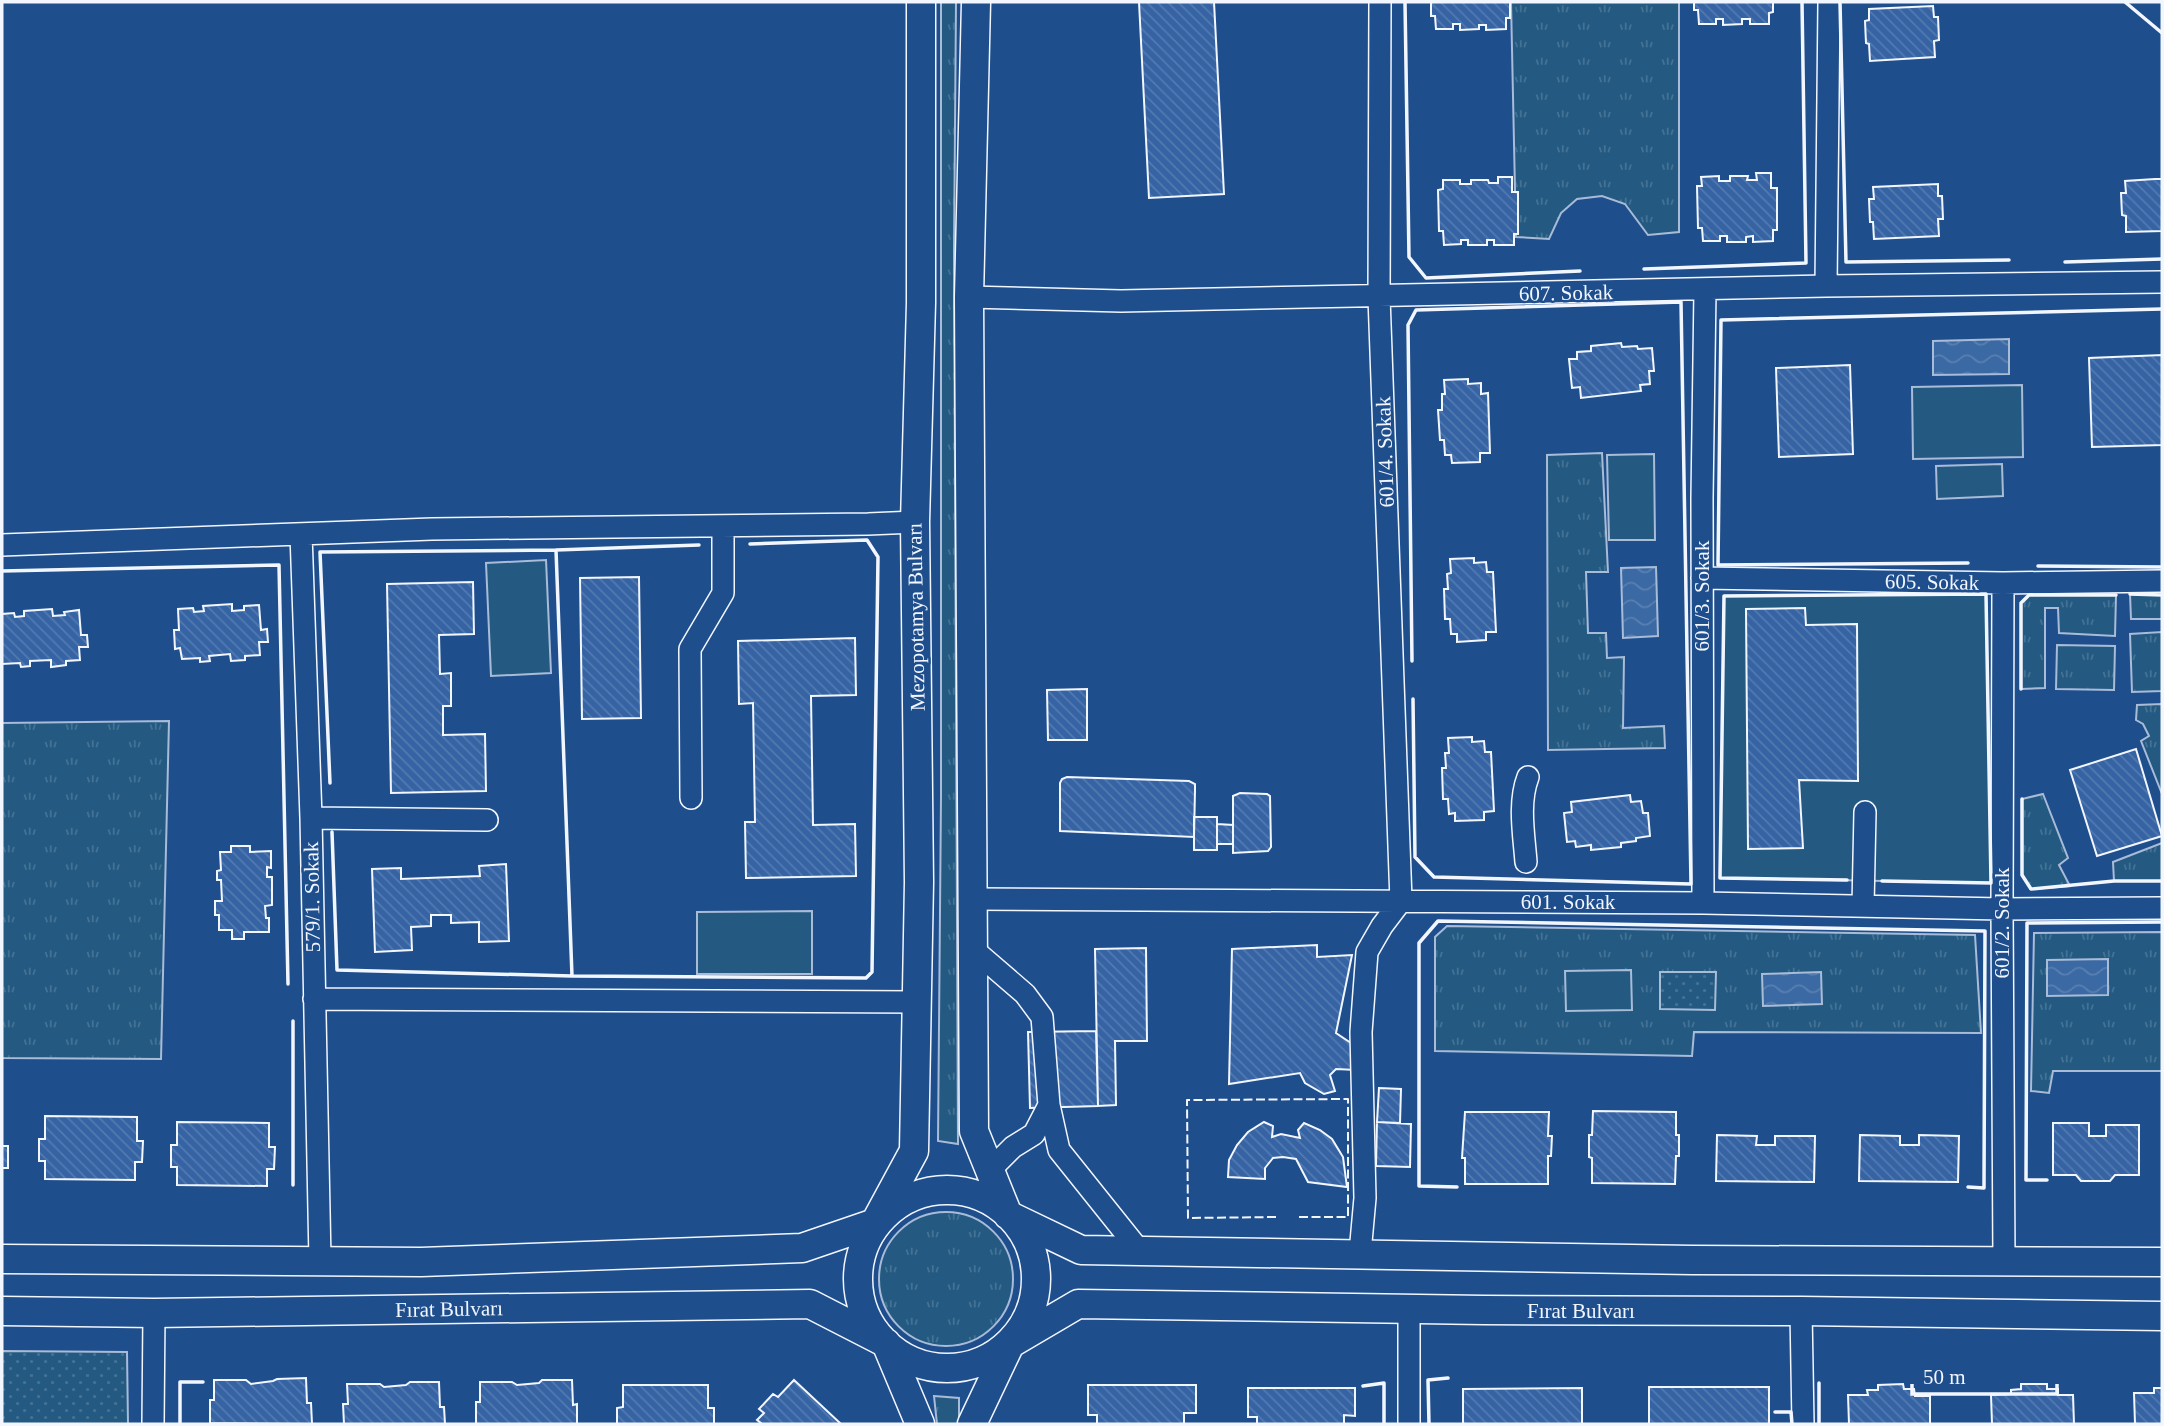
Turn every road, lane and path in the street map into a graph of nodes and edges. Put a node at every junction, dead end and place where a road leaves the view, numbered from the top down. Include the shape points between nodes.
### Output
1 (921, 2) edge
2 (1380, 2) edge
3 (1829, 2) edge
4 (978, 3) edge
5 (2162, 282) edge
6 (1826, 286) junction
7 (1705, 290) junction
8 (970, 297) junction
9 (1379, 297) junction
10 (915, 522) junction
11 (723, 526) junction
12 (301, 534) junction
13 (2, 544) edge
14 (1702, 578) junction
15 (2162, 581) edge
16 (2003, 583) junction
17 (1528, 777) dead end
18 (691, 798) dead end
19 (1865, 812) dead end
20 (311, 818) junction
21 (487, 820) dead end
22 (1526, 862) dead end
23 (974, 899) junction
24 (1401, 901) junction
25 (1703, 903) junction
26 (1863, 906) junction
27 (2162, 908) edge
28 (2002, 909) junction
29 (974, 950) junction
30 (314, 999) junction
31 (917, 1002) junction
32 (1049, 1105) junction
33 (990, 1170) junction
34 (1008, 1215) junction
35 (875, 1223) junction
36 (1139, 1250) junction
37 (1360, 1253) junction
38 (2, 1259) edge
39 (320, 1260) junction
40 (2004, 1262) junction
41 (2162, 1262) edge
42 (1409, 1310) junction
43 (2, 1311) edge
44 (1801, 1311) junction
45 (154, 1313) junction
46 (2162, 1316) edge
47 (886, 1343) junction
48 (1010, 1344) junction
49 (153, 1424) edge
50 (920, 1424) edge
51 (972, 1424) edge
52 (1409, 1424) edge
53 (1803, 1424) edge

1 - 10 main road, Mezopotamya Bulvarı
2 - 9 street, 601/4. Sokak
3 - 6 street
4 - 8 main road
5 - 6 street, 607. Sokak
6 - 7 street, 607. Sokak
7 - 9 street, 607. Sokak
7 - 14 street, 601/3. Sokak
8 - 9 street, 607. Sokak via 1121,301
8 - 23 main road
9 - 24 street, 601/4. Sokak
10 - 11 street
10 - 31 main road, Mezopotamya Bulvarı
11 - 12 street
11 - 18 street via 723,593 690,649
12 - 13 street
12 - 20 street, 579/1. Sokak
14 - 16 street, 605. Sokak
14 - 25 street, 601/3. Sokak
15 - 16 street, 605. Sokak
16 - 28 street, 601/2. Sokak
17 - 22 street via 1522,805
19 - 26 street
20 - 21 street
20 - 30 street, 579/1. Sokak
23 - 24 street, 601. Sokak
23 - 29 main road
24 - 25 street, 601. Sokak
24 - 37 street via 1367,952 1361,1032 1364,1198
25 - 26 street, 601. Sokak
26 - 28 street, 601. Sokak
27 - 28 street, 601. Sokak
28 - 40 street, 601/2. Sokak
29 - 32 street via 1025,995 1042,1017
29 - 33 main road via 974,1131
30 - 31 street
30 - 39 street, 579/1. Sokak
31 - 35 main road, Mezopotamya Bulvarı via 914,1151
32 - 33 street via 1034,1134 1013,1146
32 - 36 street via 1059,1150
33 - 34 main road
34 - 35 main road via 985,1198 956,1190 927,1192 899,1203
34 - 36 main road via 1081,1250
34 - 48 main road via 1027,1237 1036,1263 1036,1291 1028,1318
35 - 39 main road via 802,1248 421,1262
35 - 47 main road via 858,1273 860,1299 869,1324
36 - 37 main road
37 - 40 main road
38 - 39 main road
40 - 41 main road
42 - 44 main road, Fırat Bulvarı
42 - 48 main road, Fırat Bulvarı via 1078,1304
42 - 52 street
43 - 45 main road, Fırat Bulvarı
44 - 46 main road, Fırat Bulvarı
44 - 53 street
45 - 47 main road, Fırat Bulvarı via 810,1304
45 - 49 street
47 - 48 main road via 909,1360 936,1368 964,1367 990,1358
47 - 50 main road
48 - 51 main road

